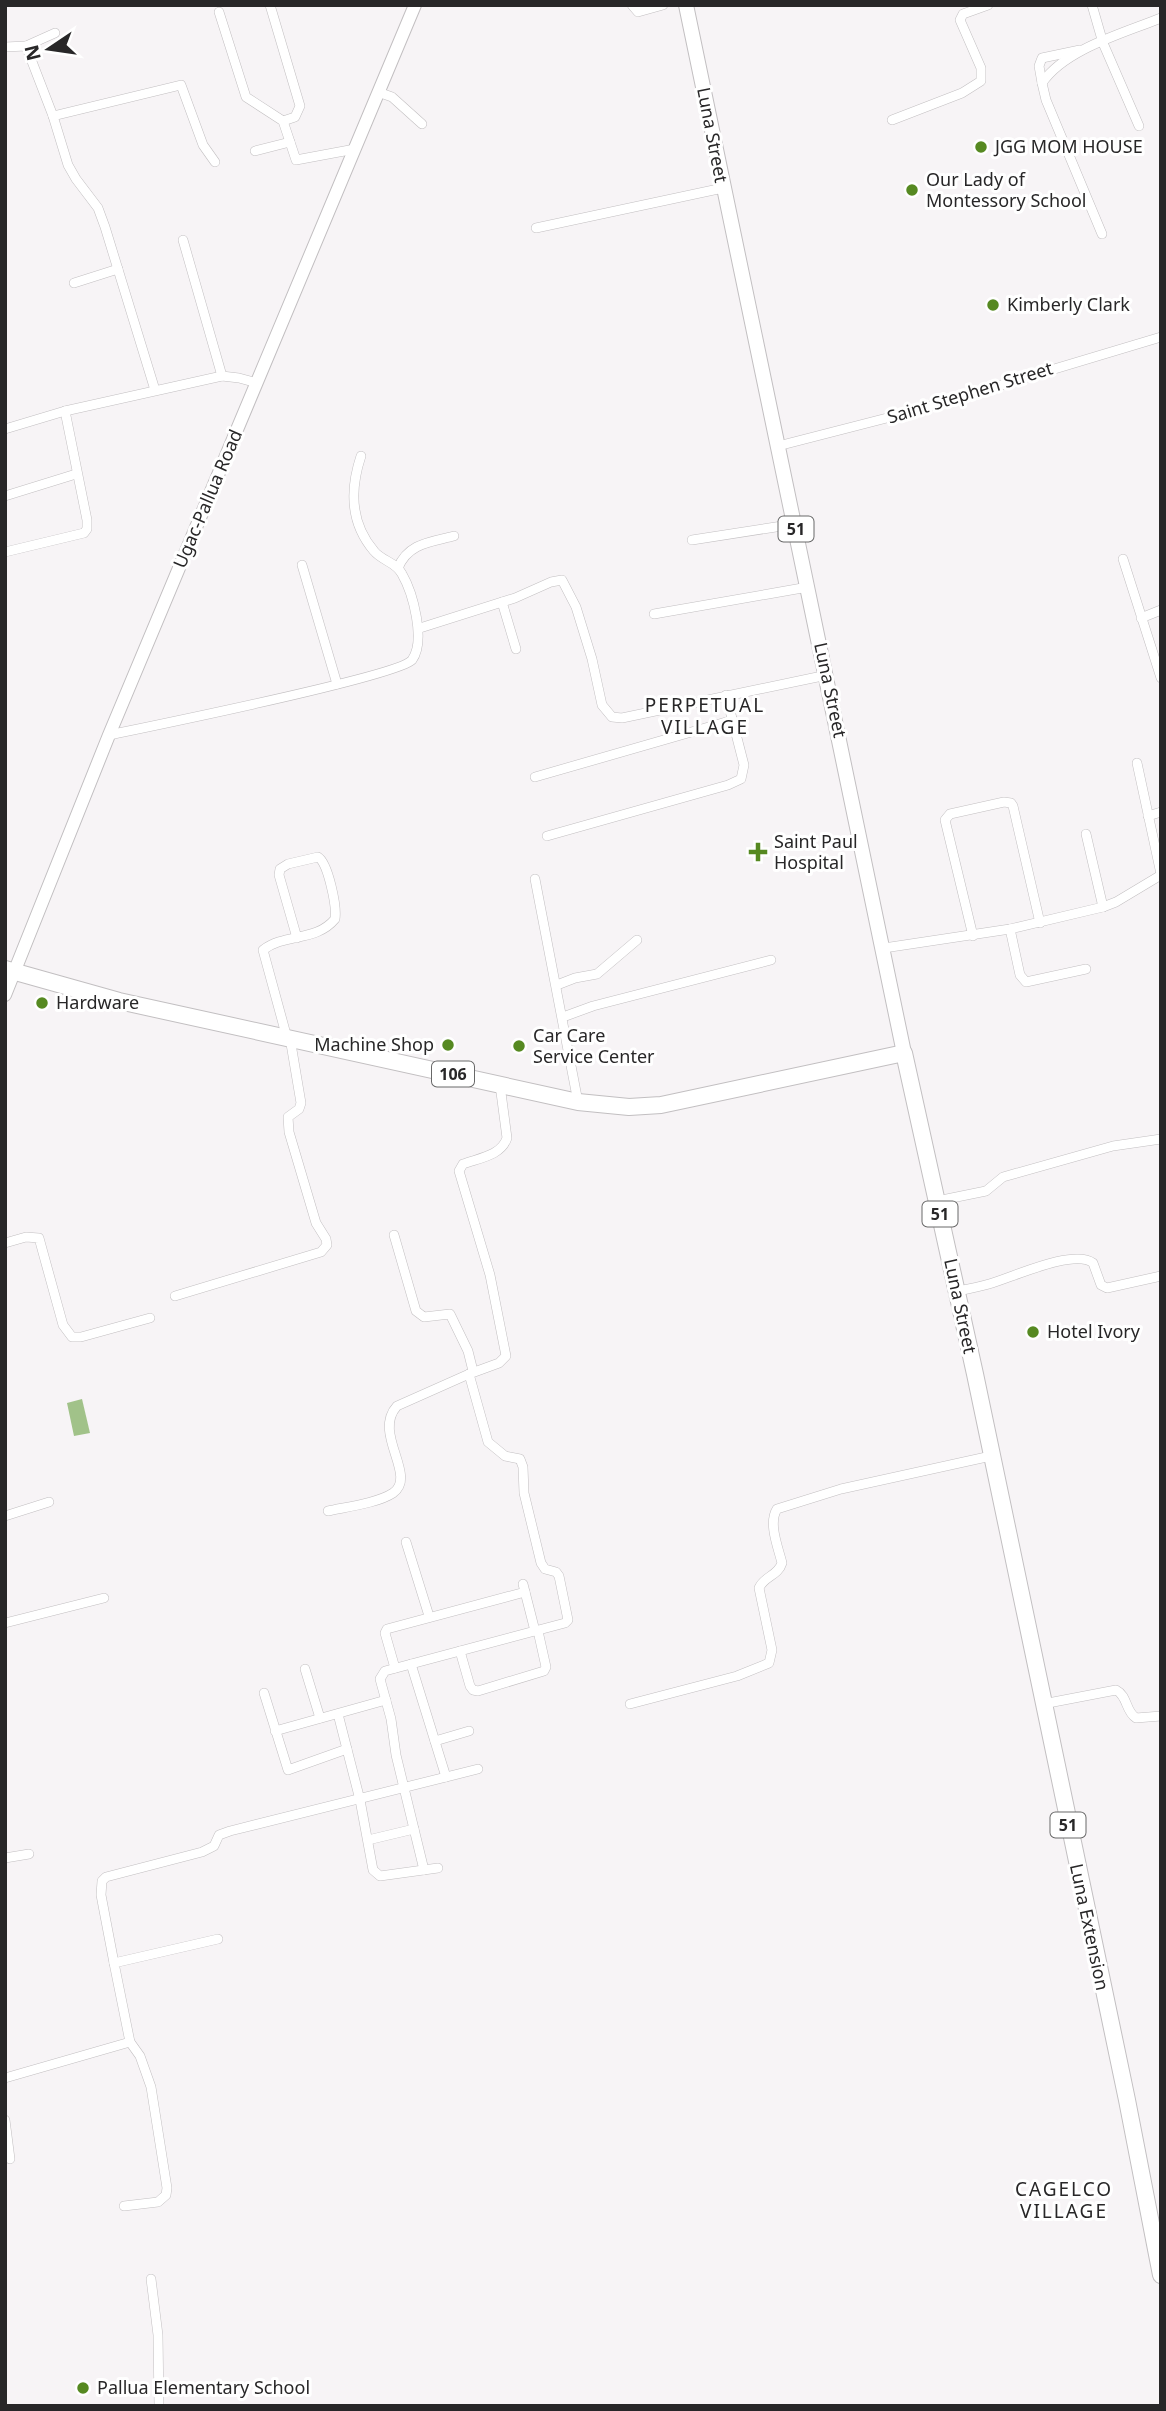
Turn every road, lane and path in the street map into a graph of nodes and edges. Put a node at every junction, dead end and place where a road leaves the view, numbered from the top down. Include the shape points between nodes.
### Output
1 (270, 5) edge
2 (415, 5) edge
3 (632, 5) edge
4 (663, 5) edge
5 (686, 5) edge
6 (988, 5) edge
7 (1092, 5) edge
8 (219, 12) dead end
9 (1161, 18) edge
10 (55, 33) dead end
11 (1103, 43) junction
12 (26, 46) junction
13 (5, 47) edge
14 (1085, 49) junction
15 (1042, 83) junction
16 (378, 92) junction
17 (53, 116) junction
18 (892, 120) dead end
19 (283, 121) junction
20 (422, 124) dead end
21 (1139, 126) dead end
22 (290, 142) junction
23 (355, 149) junction
24 (255, 151) dead end
25 (215, 162) dead end
26 (723, 188) junction
27 (536, 228) dead end
28 (1102, 234) dead end
29 (183, 240) dead end
30 (118, 270) junction
31 (74, 283) dead end
32 (1161, 337) edge
33 (222, 376) junction
34 (257, 383) junction
35 (155, 390) junction
36 (65, 411) junction
37 (5, 429) edge
38 (778, 446) junction
39 (361, 456) dead end
40 (76, 474) junction
41 (5, 495) edge
42 (795, 524) junction
43 (454, 536) dead end
44 (692, 540) dead end
45 (5, 552) edge
46 (1123, 559) dead end
47 (302, 565) dead end
48 (398, 568) junction
49 (808, 587) junction
50 (502, 602) junction
51 (1161, 610) edge
52 (654, 614) dead end
53 (1141, 618) junction
54 (419, 628) junction
55 (516, 649) dead end
56 (827, 675) junction
57 (1161, 678) edge
58 (337, 684) junction
59 (726, 695) junction
60 (733, 720) junction
61 (109, 735) junction
62 (1137, 763) dead end
63 (535, 777) dead end
64 (1161, 812) edge
65 (1148, 816) junction
66 (1086, 834) dead end
67 (547, 836) dead end
68 (1161, 874) edge
69 (536, 879) dead end
70 (1102, 907) junction
71 (1040, 923) junction
72 (1010, 929) junction
73 (973, 936) junction
74 (297, 938) junction
75 (636, 940) dead end
76 (884, 948) junction
77 (771, 960) dead end
78 (1086, 969) dead end
79 (10, 971) edge
80 (557, 985) junction
81 (5, 995) edge
82 (563, 1017) junction
83 (288, 1038) junction
84 (904, 1053) junction
85 (500, 1085) junction
86 (578, 1102) junction
87 (1161, 1139) edge
88 (937, 1201) junction
89 (394, 1235) dead end
90 (5, 1243) edge
91 (1161, 1276) edge
92 (957, 1291) junction
93 (175, 1296) dead end
94 (150, 1318) dead end
95 (471, 1372) junction
96 (975, 1374) joint
97 (991, 1456) junction
98 (49, 1502) dead end
99 (328, 1511) dead end
100 (5, 1516) edge
101 (406, 1542) dead end
102 (104, 1598) dead end
103 (429, 1616) junction
104 (5, 1623) edge
105 (537, 1631) junction
106 (460, 1651) junction
107 (411, 1664) junction
108 (395, 1668) junction
109 (305, 1669) dead end
110 (264, 1693) dead end
111 (386, 1700) junction
112 (630, 1704) dead end
113 (1042, 1704) junction
114 (338, 1714) junction
115 (1161, 1716) edge
116 (320, 1718) junction
117 (275, 1731) junction
118 (469, 1731) dead end
119 (435, 1741) junction
120 (347, 1748) junction
121 (478, 1769) dead end
122 (446, 1777) junction
123 (404, 1788) junction
124 (359, 1800) junction
125 (414, 1829) junction
126 (368, 1840) junction
127 (29, 1854) dead end
128 (5, 1858) edge
129 (438, 1868) dead end
130 (424, 1870) junction
131 (218, 1939) dead end
132 (114, 1963) junction
133 (130, 2042) junction
134 (5, 2078) edge
135 (5, 2120) edge
136 (10, 2159) dead end
137 (124, 2206) dead end
138 (1161, 2275) edge
139 (151, 2279) dead end
140 (159, 2406) edge

1 - 19 street via 300,106 295,117
2 - 16 street, Ugac-Pallua Road
3 - 4 street via 638,12
5 - 26 main road, Luna Street / 51
6 - 18 street via 968,11 960,20 981,68 981,81
7 - 11 street
8 - 19 street via 246,97
9 - 11 street
10 - 12 street
11 - 14 street
11 - 21 street
12 - 13 street
12 - 17 street
14 - 15 street
14 - 15 street via 1042,58
15 - 28 street
16 - 20 street via 392,97
16 - 23 street, Ugac-Pallua Road
17 - 25 street via 181,85 203,145
17 - 30 street via 68,165 98,208
19 - 22 street
22 - 23 street via 298,161
22 - 24 street
23 - 34 street, Ugac-Pallua Road
26 - 27 street
26 - 38 main road, Luna Street / 51
29 - 33 street
30 - 31 street
30 - 35 street
32 - 38 street, Saint Stephen Street via 918,410
33 - 34 street
33 - 35 street
34 - 61 street, Ugac-Pallua Road
35 - 36 street
36 - 37 street
36 - 40 street
38 - 42 main road, Luna Street / 51
39 - 48 street via 355,473 355,513 374,551
40 - 41 street
40 - 45 street via 87,520 84,533
42 - 44 street
42 - 49 main road, Luna Street / 51
43 - 48 street via 403,554
46 - 53 street
47 - 58 street
48 - 54 street
49 - 52 street
49 - 56 main road, Luna Street / 51
50 - 54 street
50 - 55 street
50 - 59 street via 562,580 579,616 602,705 612,717
51 - 53 street
53 - 57 street
54 - 58 street via 417,649 409,663
56 - 59 street
56 - 76 main road, Luna Street / 51
58 - 61 street
59 - 60 street
60 - 63 street
60 - 67 street via 744,765 741,779
61 - 79 street, Ugac-Pallua Road
62 - 65 street
64 - 65 street
65 - 68 street
66 - 70 street
68 - 70 street
69 - 80 street
70 - 71 street
71 - 72 street
71 - 73 street via 1013,806 1004,802 950,814 945,820
72 - 73 street
72 - 78 street via 1020,975 1026,982
73 - 76 street
74 - 74 street via 327,929 335,919 324,862 318,857 280,869
74 - 83 street via 263,950
75 - 80 street via 597,974
76 - 84 main road, Luna Street / 51
77 - 82 street
79 - 81 street, Ugac-Pallua Road
79 - 83 highway, 106 via 119,1001
80 - 82 street
82 - 86 street
83 - 85 highway, 106
83 - 93 street via 301,1103 299,1110 288,1116 289,1132 327,1245 321,1251
84 - 86 highway, 106 via 661,1105
84 - 88 highway, Luna Street / 51
85 - 86 highway, 106
85 - 95 street via 505,1144 495,1153 463,1164 459,1171 506,1352 503,1360
87 - 88 street via 1113,1146 1003,1177 986,1191
88 - 92 highway, Luna Street / 51
89 - 95 street via 416,1311 424,1317 450,1314 468,1351
90 - 94 street via 38,1238 63,1325 72,1337
91 - 92 street via 1107,1288 1101,1286 1093,1263 1084,1258
92 - 96 highway, Luna Street / 51
95 - 99 street via 391,1412 387,1422 401,1479 395,1492
95 - 105 street via 488,1442 505,1456 520,1459 541,1563 559,1576 568,1620
96 - 97 highway, Luna Extension / 51
97 - 112 street via 841,1489 777,1509 773,1523 782,1563 759,1588 772,1650 769,1663
97 - 113 highway, Luna Extension / 51
98 - 100 street
101 - 103 street
102 - 104 street
103 - 105 street via 524,1588
103 - 108 street via 387,1629
105 - 106 street
105 - 106 street via 544,1671 478,1691 470,1686
106 - 107 street
107 - 108 street
107 - 119 street
108 - 111 street via 380,1679
109 - 116 street
110 - 117 street
111 - 114 street
111 - 123 street
113 - 115 street via 1116,1690 1136,1718
113 - 138 highway, Luna Extension / 51
114 - 116 street
114 - 120 street
116 - 117 street
117 - 120 street via 288,1770
118 - 119 street
119 - 122 street
120 - 124 street
121 - 122 street
122 - 123 street
123 - 124 street
123 - 125 street
124 - 126 street
124 - 132 street via 230,1831 219,1835 211,1849 106,1877 101,1895
125 - 126 street
125 - 130 street
126 - 130 street via 376,1874
127 - 128 street
129 - 130 street
131 - 132 street
132 - 133 street
133 - 134 street
133 - 137 street via 151,2087 167,2188 158,2202
135 - 136 street
139 - 140 street

